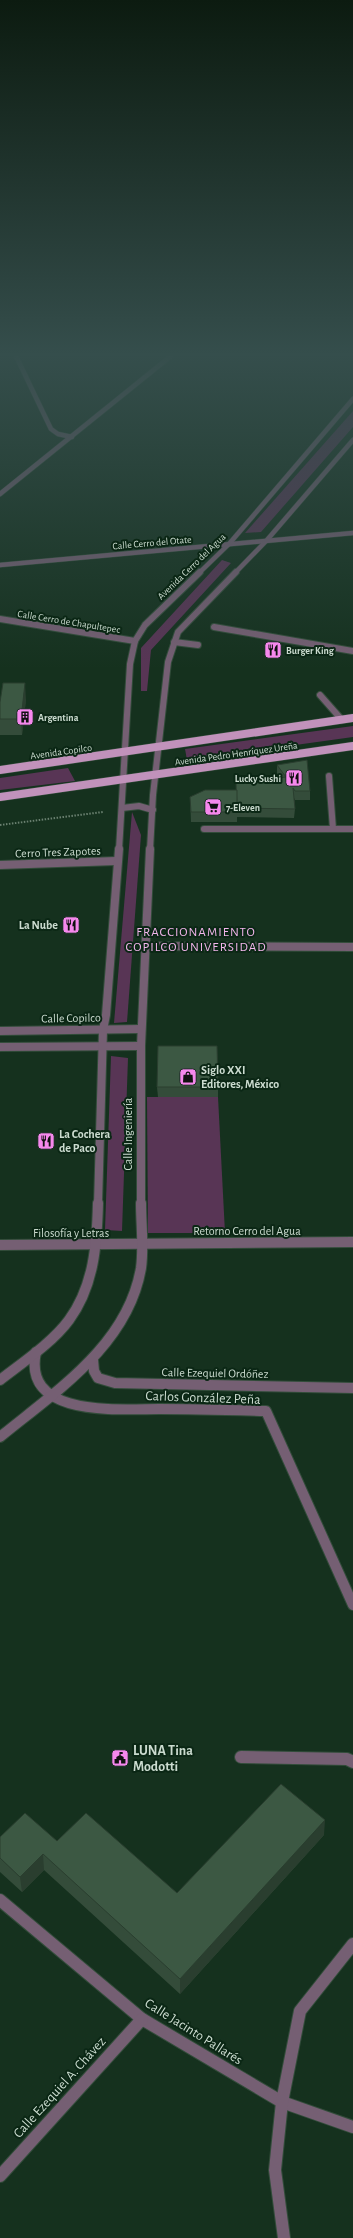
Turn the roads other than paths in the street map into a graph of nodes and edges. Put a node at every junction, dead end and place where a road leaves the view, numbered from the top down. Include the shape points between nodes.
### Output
1 (42, 460) edge
2 (300, 460) edge
3 (335, 460) edge
4 (0, 494) edge
5 (353, 533) edge
6 (267, 540) junction
7 (229, 544) junction
8 (0, 565) edge
9 (0, 619) edge
10 (214, 627) dead end
11 (134, 641) junction
12 (174, 642) junction
13 (198, 645) dead end
14 (353, 651) edge
15 (320, 695) dead end
16 (353, 718) edge
17 (342, 720) junction
18 (159, 746) junction
19 (353, 746) edge
20 (125, 751) junction
21 (0, 770) edge
22 (155, 775) junction
23 (329, 776) dead end
24 (122, 780) junction
25 (0, 797) edge
26 (122, 808) junction
27 (154, 810) junction
28 (204, 829) dead end
29 (333, 829) junction
30 (353, 829) edge
31 (116, 861) junction
32 (0, 865) edge
33 (146, 946) junction
34 (353, 947) edge
35 (142, 1029) junction
36 (103, 1030) junction
37 (0, 1031) edge
38 (103, 1046) junction
39 (141, 1046) junction
40 (0, 1047) edge
41 (353, 1242) edge
42 (141, 1244) junction
43 (0, 1245) edge
44 (97, 1245) junction
45 (36, 1352) junction
46 (93, 1360) junction
47 (0, 1380) edge
48 (353, 1388) edge
49 (52, 1396) junction
50 (0, 1437) edge
51 (353, 1605) edge
52 (241, 1757) dead end
53 (353, 1762) edge
54 (0, 1900) edge
55 (353, 1944) edge
56 (142, 2019) junction
57 (282, 2102) junction
58 (353, 2127) edge
59 (0, 2176) edge
60 (284, 2238) edge

1 - 4 street
2 - 7 street, Avenida Cerro del Agua
3 - 6 street
5 - 6 street, Calle Cerro del Otate
6 - 7 street, Calle Cerro del Otate
6 - 12 street via 178,632
7 - 8 street, Calle Cerro del Otate
7 - 11 street, Avenida Cerro del Agua via 145,625
9 - 11 street, Calle Cerro de Chapultepec
10 - 14 street
11 - 20 street, Avenida Cerro del Agua via 130,664
12 - 13 street
12 - 18 street via 168,662
15 - 17 street
16 - 17 main road, Avenida Pedro Henríquez Ureña
17 - 18 main road, Avenida Pedro Henríquez Ureña
18 - 20 main road, Avenida Pedro Henríquez Ureña
18 - 22 street
19 - 22 main road, Avenida Pedro Henríquez Ureña
20 - 21 main road, Avenida Copilco
20 - 24 street, Avenida Cerro del Agua
22 - 24 main road, Avenida Pedro Henríquez Ureña
22 - 27 street, Calle Ingeniería
23 - 29 street
24 - 25 main road
24 - 26 street
26 - 27 street via 139,806
26 - 31 street
27 - 33 street, Calle Ingeniería
28 - 29 street
29 - 30 street
31 - 32 street, Cerro Tres Zapotes
31 - 36 street
33 - 34 street
33 - 35 street, Calle Ingeniería
35 - 36 street, Calle Copilco
35 - 39 street, Calle Ingeniería
36 - 37 street, Calle Copilco
36 - 38 street
38 - 39 street
38 - 40 street
38 - 44 street
39 - 42 street, Calle Ingeniería
41 - 42 street, Retorno Cerro del Agua
42 - 44 street, Filosofía y Letras
42 - 46 street, Calle Ingeniería via 141,1267 132,1300 114,1332
43 - 44 street, Filosofía y Letras
44 - 45 street via 88,1284 69,1320
45 - 47 street
45 - 49 street, Carlos González Peña via 33,1365 35,1376
46 - 48 street, Calle Ezequiel Ordóñez via 93,1372 96,1377 115,1383
46 - 49 street, Calle Ingeniería
49 - 50 street, Calle Ingeniería
49 - 51 street, Carlos González Peña via 83,1406 107,1408 266,1411
52 - 53 street via 347,1759
54 - 56 street, Calle Jacinto Pallarés
55 - 57 street via 300,2011
56 - 57 street, Calle Jacinto Pallarés
56 - 59 street, Calle Ezequiel A. Chávez
57 - 58 street, Calle Jacinto Pallarés
57 - 60 street via 275,2170

